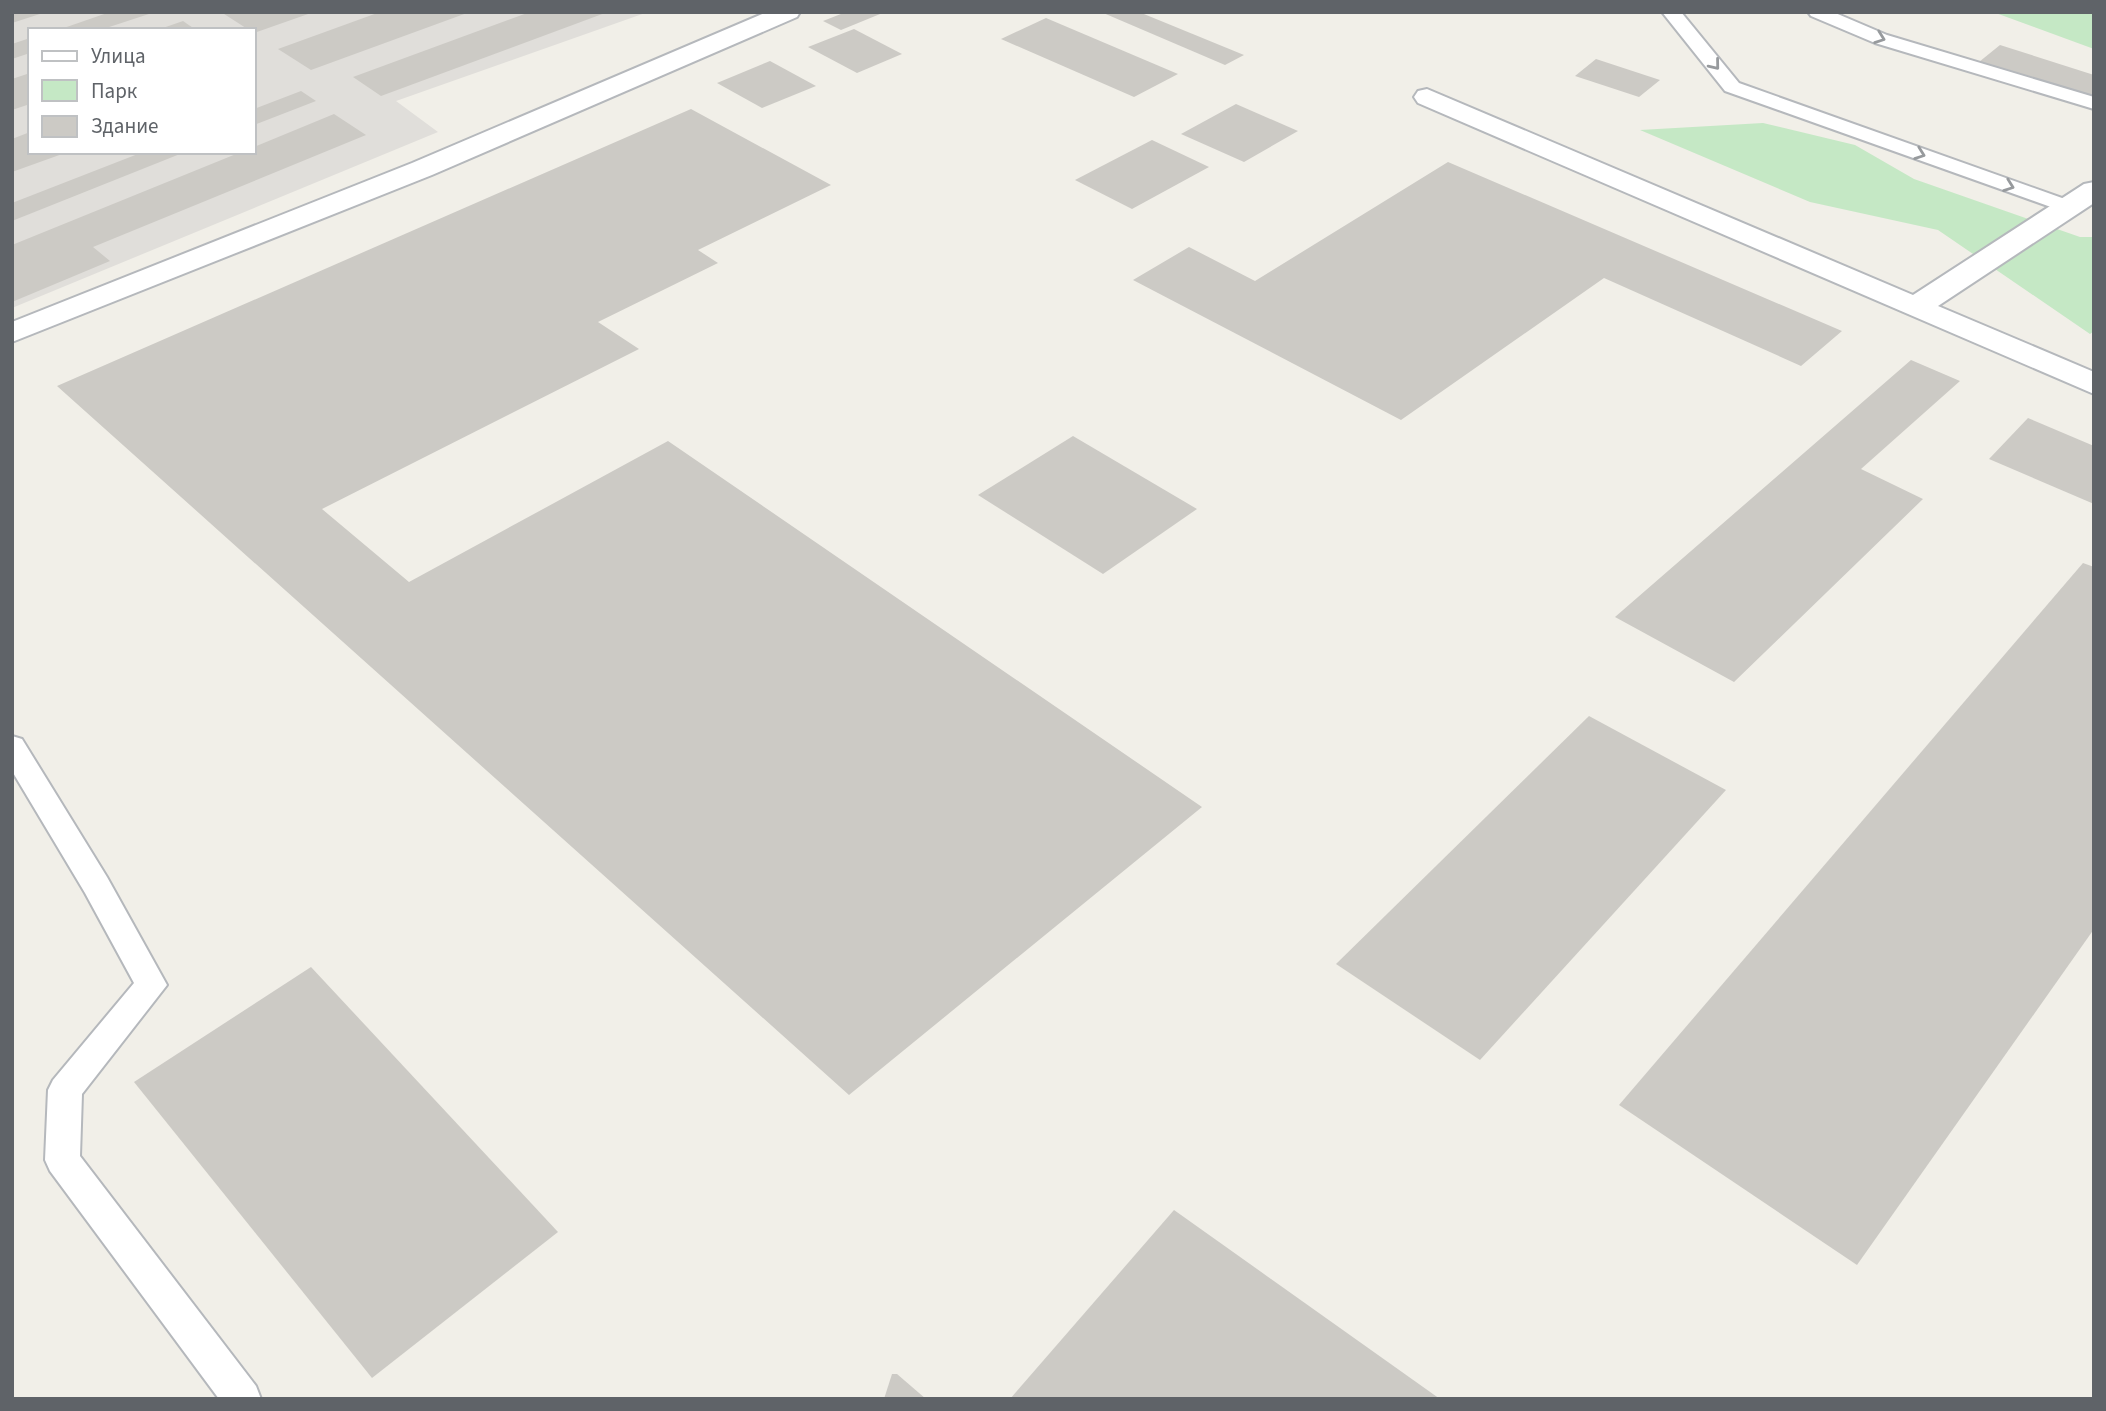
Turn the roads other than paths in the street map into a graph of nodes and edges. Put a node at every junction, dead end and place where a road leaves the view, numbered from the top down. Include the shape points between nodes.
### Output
1 (788, 12) edge
2 (1671, 12) edge
3 (1817, 12) edge
4 (1427, 97) dead end
5 (2094, 103) edge
6 (2094, 190) edge
7 (2069, 207) junction
8 (1915, 307) junction
9 (12, 333) edge
10 (2094, 384) edge
11 (12, 746) edge
12 (242, 1399) edge

1 - 9 street via 422,169
2 -> 7 lane via 1732,87
3 -> 5 lane via 1881,39
4 - 8 street
6 - 7 street
7 - 8 street
8 - 10 street
11 - 12 lane via 150,985 65,1090 62,1160

